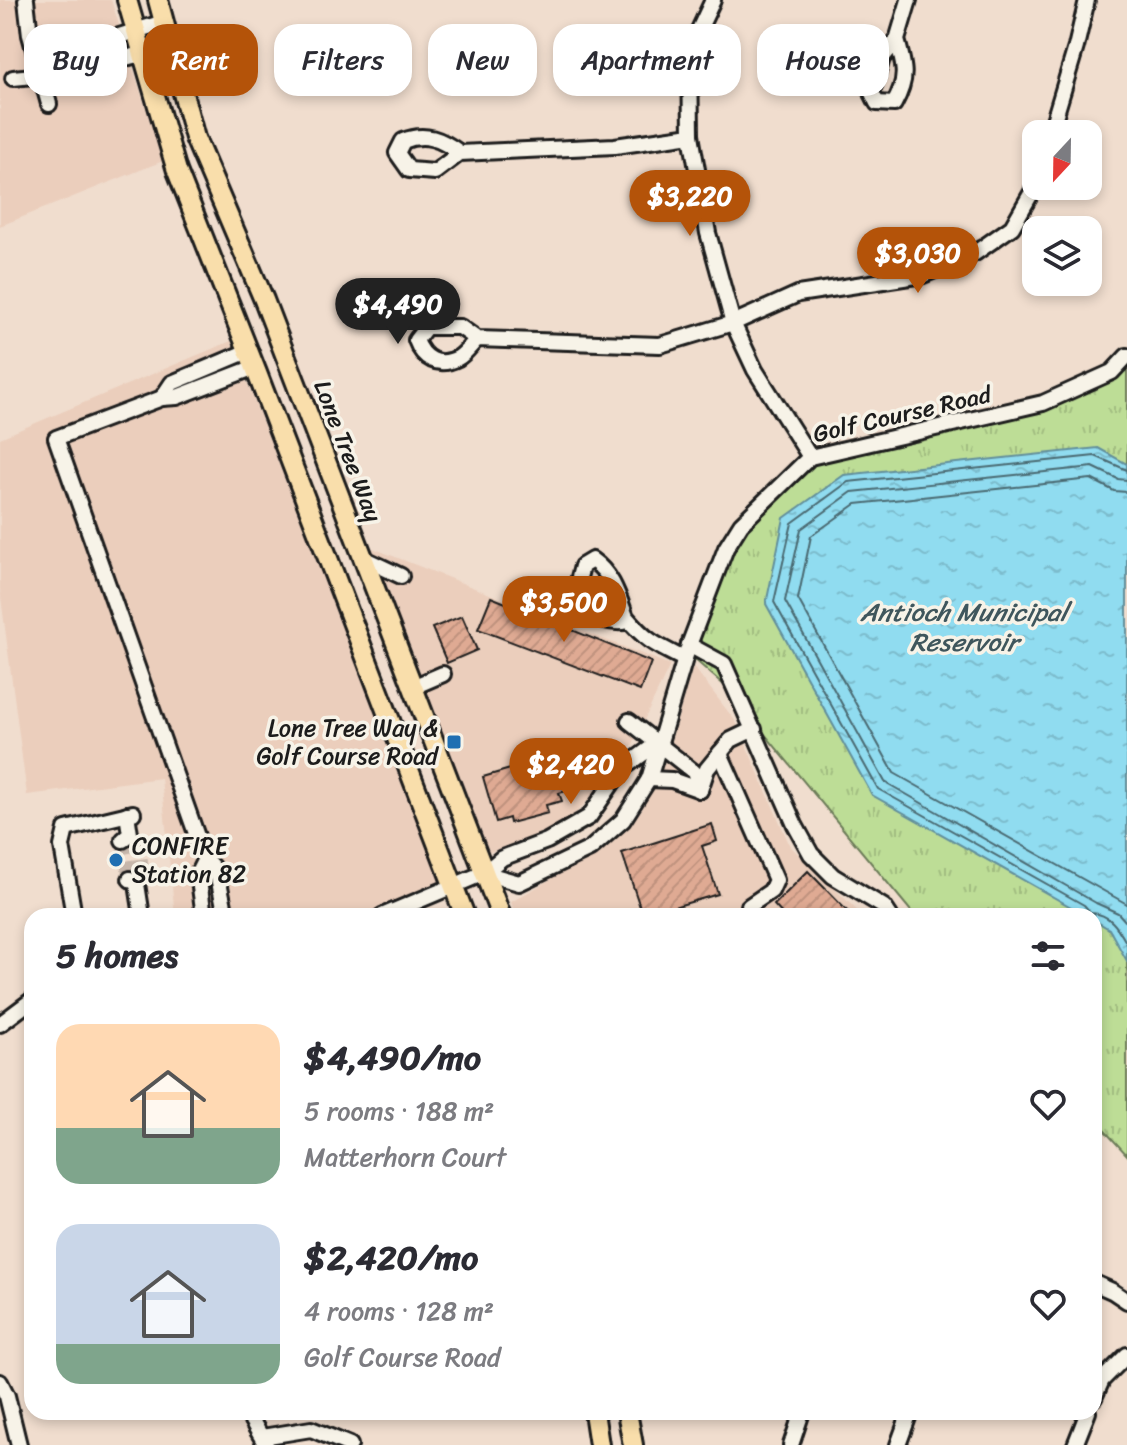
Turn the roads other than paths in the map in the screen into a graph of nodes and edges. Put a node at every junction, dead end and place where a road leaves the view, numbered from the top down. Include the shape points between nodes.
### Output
1 (26, 0) edge
2 (127, 0) edge
3 (158, 0) edge
4 (713, 0) edge
5 (909, 0) edge
6 (1087, 0) edge
7 (164, 22) joint
8 (29, 24) edge
9 (135, 31) junction
10 (127, 34) edge
11 (897, 40) dead end
12 (141, 53) junction
13 (127, 57) edge
14 (24, 76) edge
15 (13, 78) dead end
16 (46, 96) edge
17 (184, 96) edge
18 (49, 104) dead end
19 (1054, 120) edge
20 (691, 135) junction
21 (460, 153) dead end
22 (1027, 200) edge
23 (733, 323) junction
24 (477, 339) dead end
25 (1127, 356) edge
26 (252, 359) junction
27 (810, 457) junction
28 (363, 558) junction
29 (401, 576) dead end
30 (629, 621) junction
31 (686, 652) junction
32 (443, 674) dead end
33 (413, 687) junction
34 (629, 721) dead end
35 (754, 729) junction
36 (659, 742) junction
37 (720, 753) junction
38 (649, 779) junction
39 (700, 790) junction
40 (131, 837) tunnel mouth
41 (205, 859) junction
42 (484, 873) junction
43 (136, 880) tunnel mouth
44 (453, 886) junction
45 (749, 906) dead end
46 (73, 908) edge
47 (141, 908) edge
48 (203, 908) edge
49 (224, 908) edge
50 (401, 908) edge
51 (462, 908) edge
52 (498, 908) edge
53 (885, 908) edge
54 (24, 1006) edge
55 (0, 1024) edge
56 (1102, 1287) edge
57 (1127, 1301) edge
58 (1127, 1355) edge
59 (1102, 1380) edge
60 (0, 1382) edge
61 (252, 1420) edge
62 (595, 1420) edge
63 (628, 1420) edge
64 (799, 1420) edge
65 (907, 1420) edge
66 (1085, 1420) edge
67 (264, 1441) edge
68 (19, 1445) edge
69 (350, 1445) edge
70 (599, 1445) edge
71 (633, 1445) edge
72 (791, 1445) edge
73 (898, 1445) edge
74 (1075, 1445) edge

1 - 8 street
2 - 9 main road
3 - 7 main road, Lone Tree Way
4 - 20 street via 690,49
5 - 11 street
6 - 19 street
7 - 9 street
9 - 10 street
9 - 12 main road
12 - 13 street
12 - 26 main road via 177,171
14 - 15 street
16 - 18 street
17 - 28 main road, Lone Tree Way via 195,138
20 - 21 street via 615,146
20 - 23 street via 708,233
22 - 23 street via 1012,227 975,253 923,275 798,294
23 - 24 street via 660,345
23 - 27 street via 755,370
25 - 27 street, Golf Course Road via 1112,372 1043,403
26 - 41 street via 172,383 162,398 56,438
26 - 44 main road
27 - 31 street, Golf Course Road via 741,524 726,548
28 - 29 street
28 - 33 main road, Lone Tree Way
30 - 30 street via 613,582 592,560 587,562 572,604 600,618
30 - 31 street via 645,639
31 - 35 street via 724,664
31 - 36 street, Golf Course Road
32 - 33 street
33 - 42 main road, Lone Tree Way
34 - 36 street
35 - 37 street via 731,740
35 - 53 street via 811,854 833,876
36 - 38 street, Golf Course Road
36 - 39 street via 694,772
36 - 42 street via 622,769 589,817 502,858
37 - 39 street
37 - 45 street via 776,880 771,891
38 - 39 street
38 - 42 street, Golf Course Road via 623,820 590,849 519,883
40 - 46 street via 130,813 66,829 62,846
41 - 48 street via 198,873
41 - 49 street via 217,872
42 - 44 street
42 - 52 main road, Lone Tree Way
43 - 47 street
44 - 50 street
44 - 51 main road
54 - 55 street
56 - 57 street
58 - 59 street
60 - 68 street
61 - 67 street
62 - 70 main road
63 - 71 main road
64 - 72 street
65 - 73 street
66 - 74 street
67 - 69 street via 311,1429

